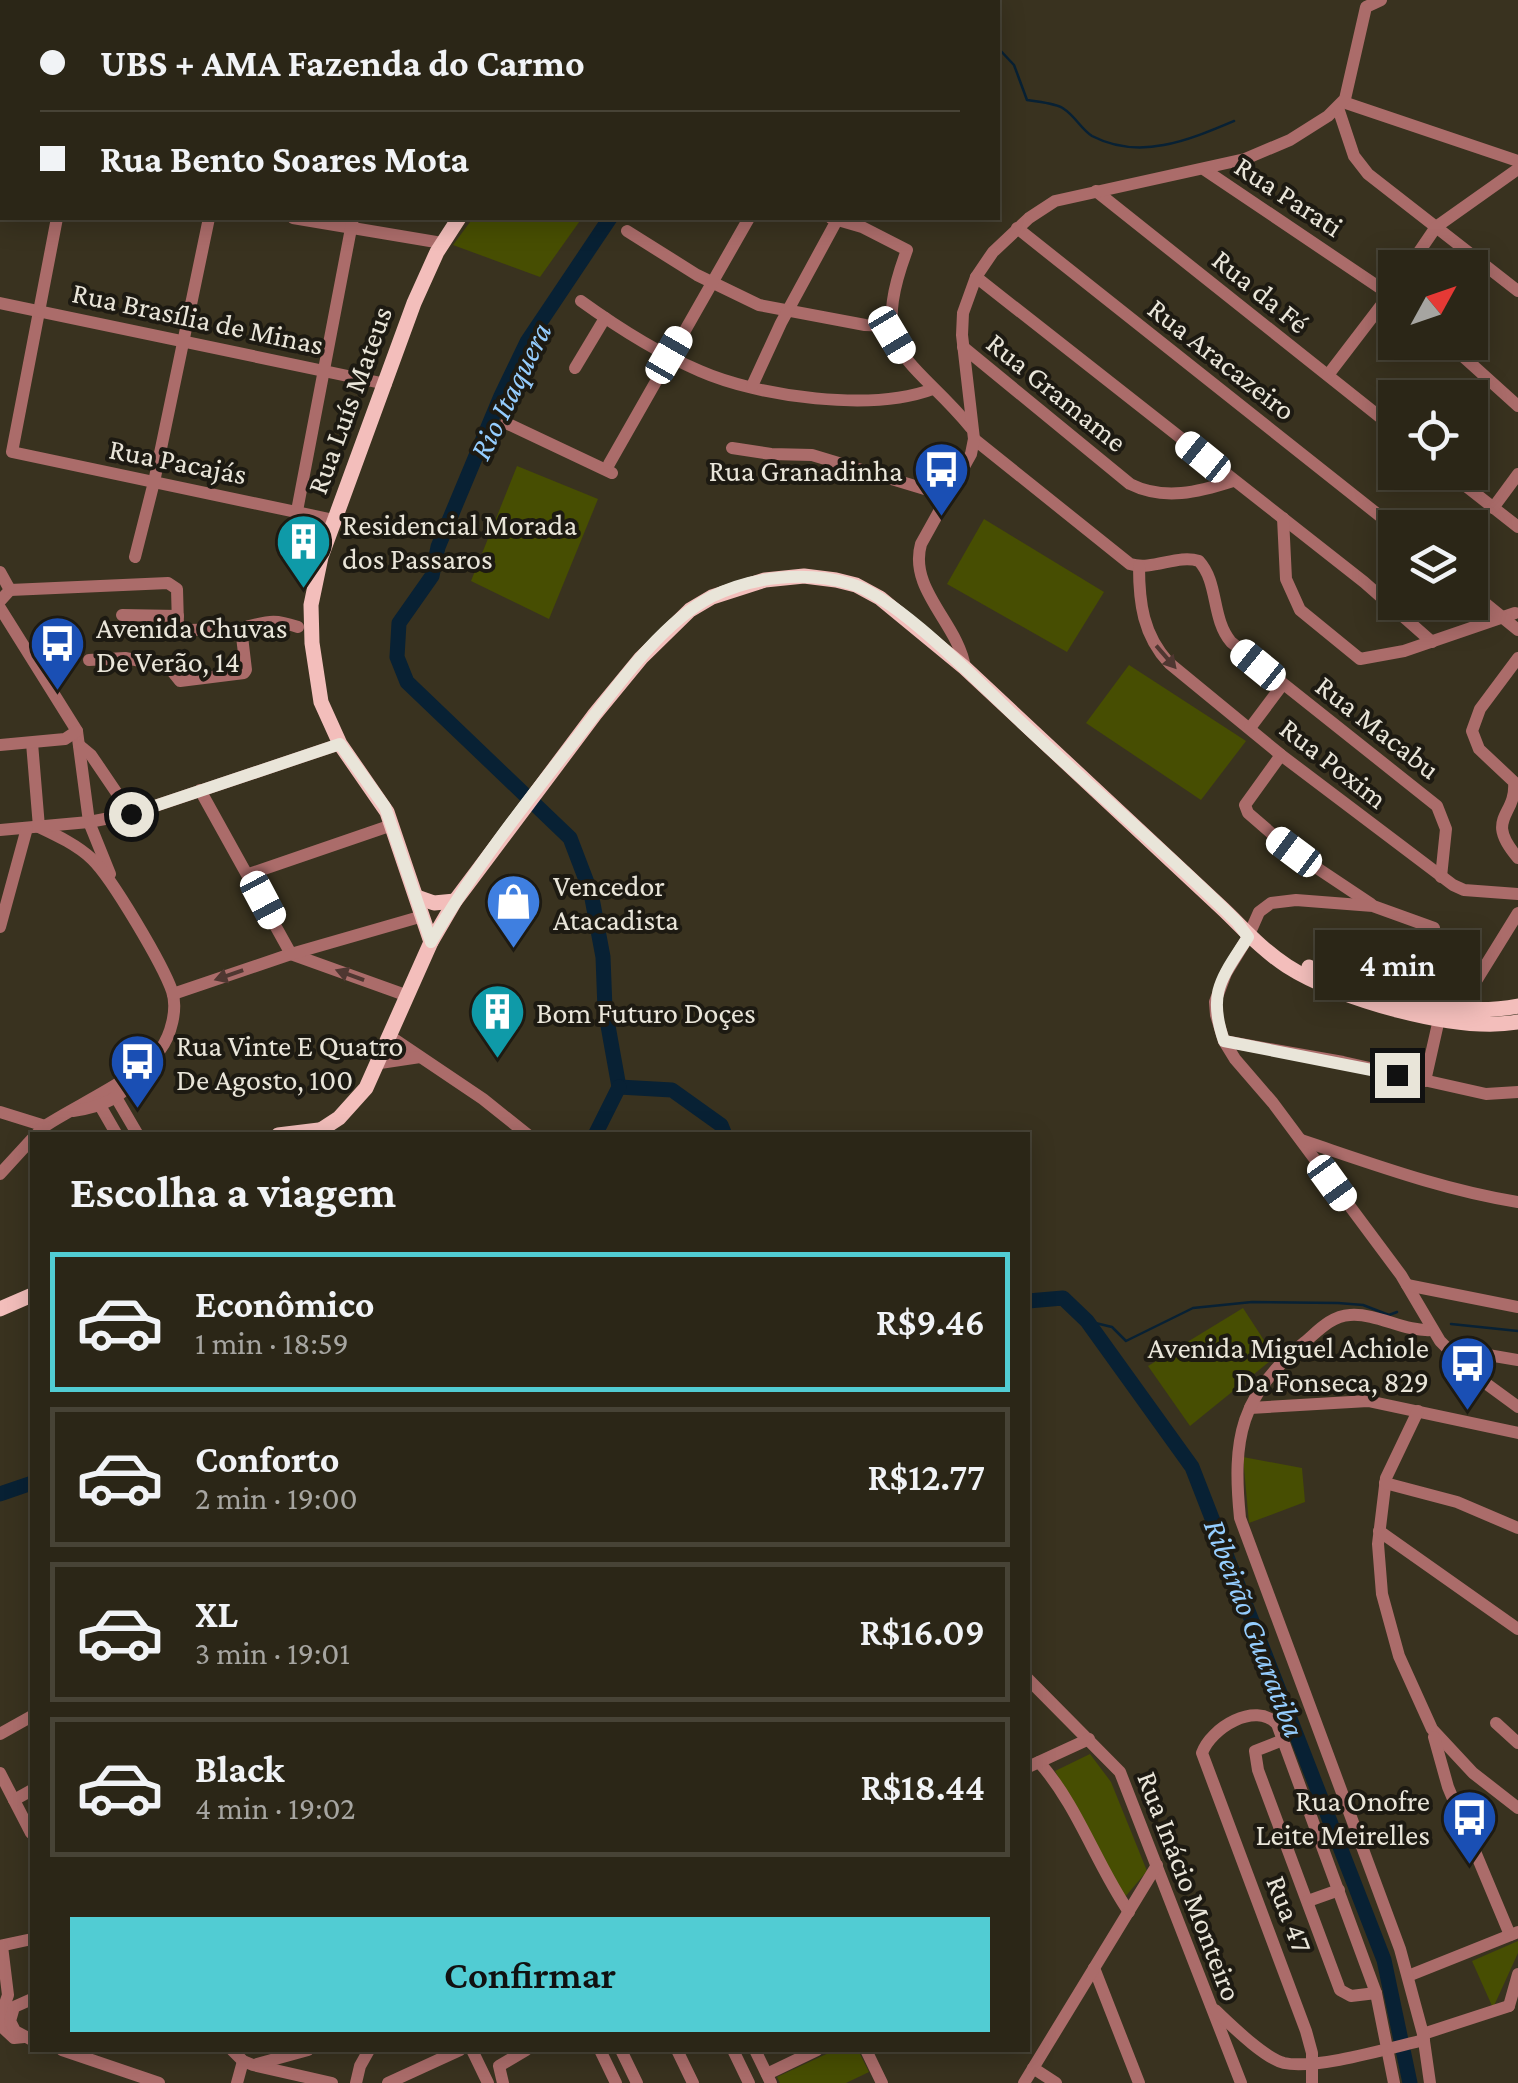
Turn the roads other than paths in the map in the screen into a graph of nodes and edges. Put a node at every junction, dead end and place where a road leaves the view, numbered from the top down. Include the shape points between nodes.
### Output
1 (1376, 2) edge
2 (1340, 105) junction
3 (1518, 161) edge
4 (1518, 169) edge
5 (1206, 170) junction
6 (1096, 190) junction
7 (57, 220) edge
8 (209, 220) edge
9 (322, 220) edge
10 (457, 220) edge
11 (748, 220) edge
12 (834, 220) edge
13 (838, 220) edge
14 (352, 222) edge
15 (1436, 227) junction
16 (1018, 228) junction
17 (627, 231) dead end
18 (442, 243) junction
19 (1420, 250) edge
20 (976, 277) junction
21 (711, 283) junction
22 (1378, 283) edge
23 (1518, 291) edge
24 (581, 301) dead end
25 (0, 303) edge
26 (39, 310) junction
27 (787, 311) junction
28 (1378, 312) edge
29 (605, 318) junction
30 (892, 326) junction
31 (182, 343) junction
32 (963, 346) junction
33 (669, 355) junction
34 (1466, 360) edge
35 (575, 368) dead end
36 (322, 370) junction
37 (1328, 374) junction
38 (386, 384) junction
39 (752, 386) junction
40 (933, 389) junction
41 (1518, 406) edge
42 (1378, 416) edge
43 (506, 423) dead end
44 (973, 434) junction
45 (732, 448) dead end
46 (1518, 474) edge
47 (1234, 481) junction
48 (154, 482) junction
49 (1471, 490) edge
50 (948, 496) junction
51 (1494, 508) junction
52 (297, 511) junction
53 (1378, 514) edge
54 (1283, 518) junction
55 (334, 520) junction
56 (1518, 527) edge
57 (135, 557) dead end
58 (1139, 566) junction
59 (0, 572) edge
60 (10, 590) junction
61 (0, 601) edge
62 (0, 608) edge
63 (122, 615) dead end
64 (1509, 615) edge
65 (178, 616) junction
66 (298, 627) dead end
67 (241, 628) junction
68 (1518, 630) edge
69 (1432, 642) junction
70 (1518, 658) edge
71 (89, 660) dead end
72 (964, 668) junction
73 (1282, 684) junction
74 (1250, 728) junction
75 (78, 738) junction
76 (32, 743) junction
77 (0, 744) edge
78 (340, 744) junction
79 (1281, 756) junction
80 (1516, 782) edge
81 (200, 790) junction
82 (131, 814) junction
83 (89, 822) junction
84 (392, 825) junction
85 (33, 827) junction
86 (0, 830) edge
87 (1518, 858) edge
88 (249, 874) junction
89 (1440, 876) junction
90 (1518, 894) edge
91 (118, 895) junction
92 (417, 897) junction
93 (455, 901) junction
94 (1373, 906) junction
95 (1518, 914) edge
96 (423, 916) junction
97 (0, 924) edge
98 (1434, 928) dead end
99 (1246, 930) junction
100 (431, 942) junction
101 (292, 954) junction
102 (173, 994) junction
103 (408, 996) junction
104 (1518, 1006) edge
105 (1458, 1010) junction
106 (1439, 1019) junction
107 (1518, 1022) edge
108 (390, 1037) junction
109 (1224, 1041) junction
110 (420, 1056) junction
111 (380, 1062) junction
112 (1425, 1081) junction
113 (113, 1092) junction
114 (1518, 1092) edge
115 (98, 1101) junction
116 (0, 1112) edge
117 (36, 1132) edge
118 (39, 1132) edge
119 (115, 1132) edge
120 (136, 1132) edge
121 (316, 1132) edge
122 (524, 1132) edge
123 (1299, 1139) junction
124 (30, 1142) edge
125 (0, 1174) edge
126 (1518, 1202) edge
127 (1408, 1286) junction
128 (30, 1295) edge
129 (1416, 1300) junction
130 (1518, 1308) edge
131 (0, 1309) edge
132 (1398, 1324) junction
133 (1432, 1330) junction
134 (1446, 1348) junction
135 (1518, 1360) edge
136 (1250, 1408) junction
137 (1518, 1408) edge
138 (1418, 1411) junction
139 (1518, 1433) edge
140 (1385, 1483) junction
141 (1518, 1528) edge
142 (1379, 1532) junction
143 (1518, 1629) edge
144 (1030, 1682) edge
145 (30, 1717) edge
146 (1496, 1724) dead end
147 (1432, 1730) junction
148 (0, 1734) edge
149 (1089, 1739) junction
150 (1283, 1740) junction
151 (1518, 1742) edge
152 (1033, 1765) edge
153 (0, 1773) edge
154 (30, 1791) edge
155 (14, 1800) junction
156 (1518, 1808) edge
157 (30, 1831) edge
158 (1156, 1865) junction
159 (1338, 1890) junction
160 (1308, 1901) junction
161 (1128, 1912) junction
162 (1514, 1934) edge
163 (30, 1939) edge
164 (1, 1946) edge
165 (1094, 1968) junction
166 (1518, 1974) edge
167 (1408, 1976) junction
168 (1376, 1993) junction
169 (30, 2000) edge
170 (1210, 2005) junction
171 (1514, 2009) edge
172 (28, 2039) edge
173 (1421, 2039) junction
174 (1394, 2047) junction
175 (68, 2052) edge
176 (234, 2052) edge
177 (302, 2052) edge
178 (369, 2052) edge
179 (473, 2052) edge
180 (522, 2052) edge
181 (601, 2052) edge
182 (622, 2052) edge
183 (678, 2052) edge
184 (735, 2052) edge
185 (756, 2052) edge
186 (814, 2052) edge
187 (867, 2052) edge
188 (440, 2054) edge
189 (248, 2063) junction
190 (1312, 2063) junction
191 (1034, 2068) junction
192 (769, 2078) edge
193 (300, 2079) edge
194 (880, 2079) edge
195 (158, 2083) edge
196 (237, 2083) edge
197 (332, 2083) edge
198 (356, 2083) edge
199 (388, 2083) edge
200 (488, 2083) edge
201 (503, 2083) edge
202 (616, 2083) edge
203 (637, 2083) edge
204 (693, 2083) edge
205 (750, 2083) edge
206 (863, 2083) edge
207 (1024, 2083) edge
208 (1056, 2083) edge
209 (1139, 2083) edge
210 (1241, 2083) edge
211 (1312, 2083) edge
212 (1394, 2083) edge
213 (1430, 2083) edge

1 - 2 street via 1365,10
2 - 3 street
2 - 5 street via 1290,140
2 - 15 street via 1360,165
4 - 15 street
5 - 6 street
5 - 22 street, Rua Parati
6 - 16 street via 1055,201
6 - 37 street, Rua da Fé
7 - 26 street
8 - 31 street
9 - 14 street
10 - 18 main road, Rua Luís Mateus
11 - 21 street
12 - 27 street
13 - 30 street via 907,250 892,293
14 - 18 street
14 - 36 street
15 - 19 street
15 - 23 street
16 - 20 street
16 - 53 street, Rua Aracazeiro
17 - 21 street
18 - 38 main road, Rua Luís Mateus
20 - 32 street via 964,313
20 - 47 street
21 - 27 street
21 - 33 street
24 - 29 street
25 - 26 street, Rua Brasília de Minas
26 - 31 street, Rua Brasília de Minas
26 - 48 street, Rua Pacajás via 12,452
27 - 30 street
27 - 39 street
28 - 37 street
29 - 33 street
29 - 35 street
30 - 40 street via 906,358
31 - 36 street, Rua Brasília de Minas
31 - 48 street
32 - 44 street
32 - 47 street, Rua Gramame via 1141,490 1178,494
33 - 39 street
33 - 43 street via 611,468
34 - 41 street
36 - 38 street, Rua Brasília de Minas
36 - 52 street
37 - 42 street, Rua da Fé
38 - 55 main road, Rua Luís Mateus
39 - 40 street via 845,401
40 - 44 street
44 - 50 street via 968,463
44 - 58 street
45 - 50 street via 812,455
46 - 51 street
47 - 54 street
48 - 52 street, Rua Pacajás
48 - 57 street
49 - 51 street
50 - 72 street via 917,565
51 - 56 street
52 - 55 street, Rua Pacajás
54 - 69 street
54 - 69 street via 1287,584 1313,624 1363,660
55 - 78 main road, Rua Luís Mateus via 317,572 311,622 318,693
58 - 73 street, Rua Macabu via 1200,560 1222,631
58 -> 74 street, Rua Poxim via 1144,624 1160,653
59 - 60 street
60 - 61 street
60 - 65 street via 168,583 177,589
62 - 75 street
63 - 65 street
64 - 68 street
64 - 69 street
65 - 67 street via 184,630
66 - 67 street via 265,620
67 - 71 street via 244,673 180,680 168,666
70 - 80 street via 1472,728 1476,746
72 - 93 main road via 856,585 804,576 735,588 690,610 641,658
72 - 99 main road
73 - 74 street
73 - 89 street, Rua Macabu via 1437,806 1446,829
74 - 79 street, Rua Poxim
75 - 76 street
75 - 82 street
75 - 83 street
76 - 77 street
76 - 85 street
78 - 81 street
78 - 84 main road, Rua Luís Mateus
79 - 89 street, Rua Poxim
79 - 94 street via 1245,805 1251,818
80 - 87 street via 1501,829
81 - 82 street
81 - 88 street
82 - 83 street
83 - 85 street
83 - 91 street
84 - 88 street
84 - 92 main road, Rua Luís Mateus
85 - 86 street
85 - 91 street via 91,858
85 - 97 street
88 - 101 street
89 - 90 street, Rua Poxim via 1464,890
91 - 102 street
92 - 93 main road
92 - 96 main road, Rua Luís Mateus
93 - 100 main road
94 - 98 street
94 - 99 street via 1284,901 1264,906
95 - 105 street
96 - 100 main road, Rua Luís Mateus
96 - 101 street
99 - 105 main road via 1317,972
99 - 106 main road via 1289,967 1333,990
99 - 109 street via 1215,1002
100 - 103 main road
101 -> 102 street
103 -> 101 street
102 - 113 street via 168,1037 137,1078
103 - 108 main road
104 - 105 main road
106 - 107 main road
106 - 112 street
108 - 110 street
108 - 111 main road
109 - 112 street
109 - 123 street
110 - 111 street
110 - 122 street
111 - 121 main road via 352,1106
112 - 114 street via 1486,1094
113 - 115 street
113 - 120 street
115 - 118 street via 66,1112
115 - 119 street
116 - 117 street
123 - 126 street via 1410,1177
123 - 127 street
124 - 125 street
127 - 129 street
127 - 130 street
128 - 131 main road
129 - 132 street
129 - 133 street
132 - 133 street
132 - 136 street via 1354,1314 1333,1318 1274,1369
133 - 134 street
134 - 135 street
134 - 137 street
136 - 138 street via 1368,1401
136 - 167 street via 1236,1453 1240,1518
138 - 139 street
138 - 140 street
140 - 141 street
140 - 142 street
142 - 143 street
142 - 147 street via 1382,1594 1399,1656
144 - 149 street, Rua Inácio Monteiro
145 - 148 street
146 - 151 street
147 - 156 street
147 - 162 street via 1448,1787
149 - 152 street
149 - 158 street, Rua Inácio Monteiro via 1120,1772
150 - 159 street
150 - 160 street via 1254,1756
150 - 190 street, Rua 47 via 1272,1718 1232,1720 1202,1754 1300,2013
152 - 161 street via 1064,1792
153 - 155 street
154 - 155 street
155 - 157 street
158 - 161 street
158 - 170 street, Rua Inácio Monteiro
159 - 160 street
159 - 168 street
160 - 168 street via 1340,1990 1351,1996
161 - 165 street
162 - 167 street
163 - 164 street
164 - 172 street via 8,1995 2,2027
165 - 191 street
165 - 209 street
166 - 171 street
167 - 173 street
168 - 174 street
169 - 172 street via 10,2016 15,2031
170 - 190 street via 1273,2058
170 - 210 street, Rua Inácio Monteiro
171 - 173 street
173 - 174 street
173 - 213 street
174 - 190 street
174 - 212 street
175 - 195 street
176 - 189 street
177 - 189 street
177 - 193 street
178 - 198 street
179 - 200 street
180 - 201 street via 501,2063
181 - 202 street
182 - 203 street
183 - 204 street
184 - 205 street
185 - 192 street
186 - 192 street
187 - 194 street
188 - 199 street
189 - 193 street
189 - 196 street
190 - 211 street
191 - 207 street
191 - 208 street
193 - 197 street
194 - 206 street

